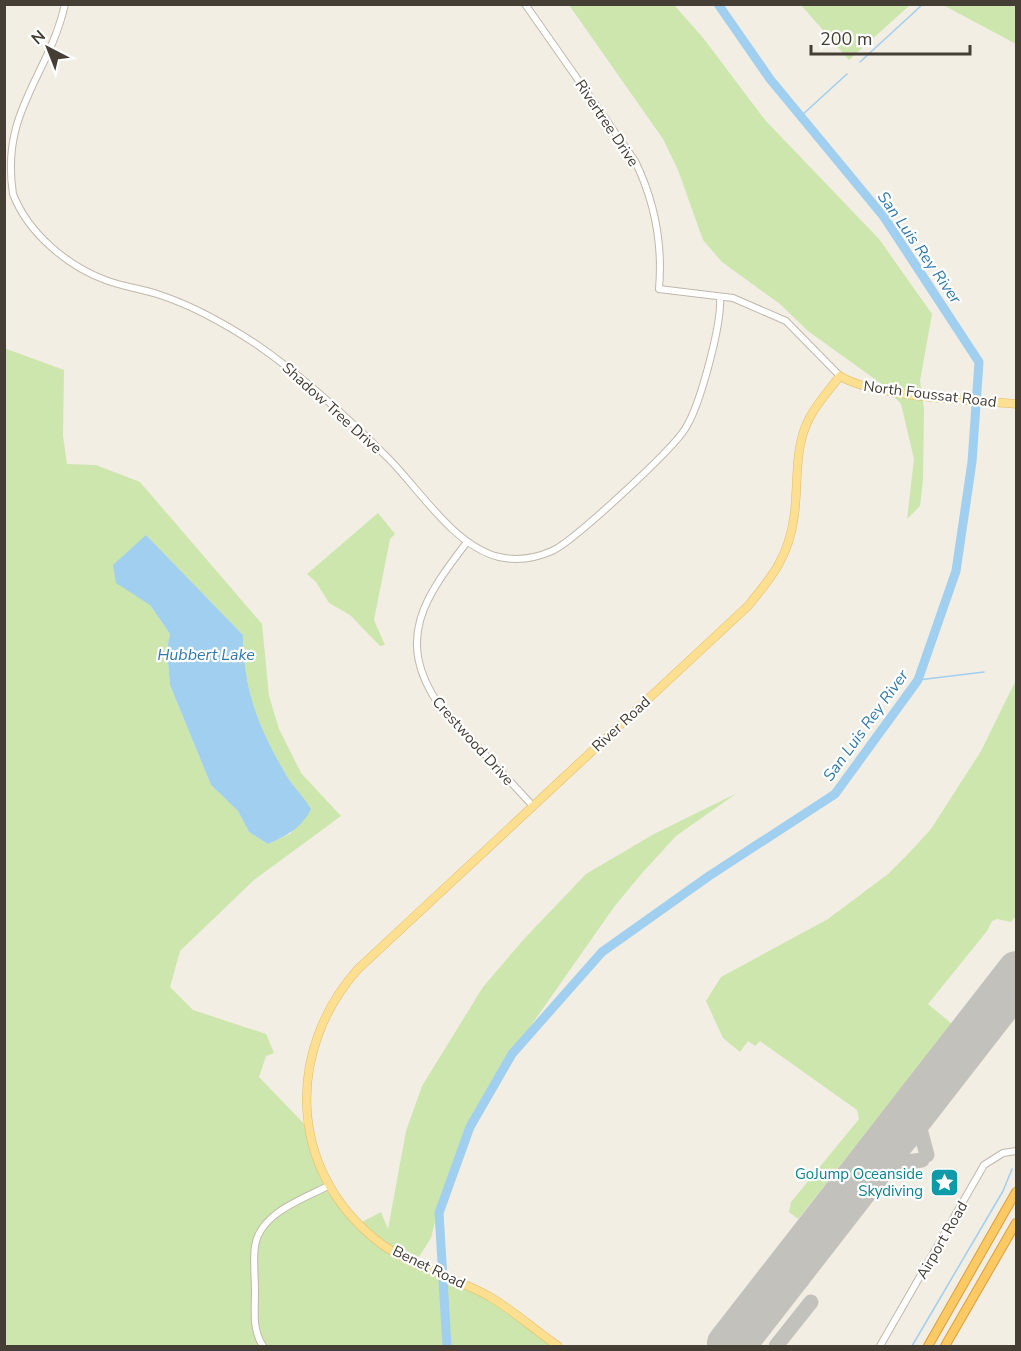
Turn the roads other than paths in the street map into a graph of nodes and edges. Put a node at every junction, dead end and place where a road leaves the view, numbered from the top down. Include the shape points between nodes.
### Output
1 (65, 4) edge
2 (525, 4) edge
3 (21, 93) dead end
4 (6, 137) edge
5 (658, 289) joint
6 (720, 297) junction
7 (840, 376) junction
8 (1017, 404) edge
9 (466, 542) junction
10 (533, 806) junction
11 (320, 1027) joint
12 (1017, 1151) edge
13 (328, 1186) junction
14 (1017, 1192) edge
15 (1017, 1223) edge
16 (263, 1347) edge
17 (558, 1347) edge
18 (880, 1347) edge
19 (928, 1347) edge
20 (945, 1347) edge

1 - 3 street via 50,48
2 - 5 street, Rivertree Drive via 635,161 644,180 657,221
4 - 9 street, Shadow Tree Drive via 7,175 12,192 42,239 92,274 204,314 279,360 358,429
5 - 6 street, North Foussat Road
6 - 7 street, North Foussat Road via 747,303 786,321
6 - 9 street, Shadow Tree Drive via 720,319 693,415 676,441 576,534 551,551 508,558
7 - 8 main road, North Foussat Road via 876,389
7 - 10 main road, River Road via 804,433 798,453 795,516 777,572 748,606
9 - 10 street, Crestwood Drive via 424,605 416,638 418,661 428,690 439,705
10 - 11 main road, River Road via 358,969
11 - 13 main road, Benet Road via 308,1072 307,1106 316,1155
12 - 18 street, Airport Road via 1003,1153 984,1165
13 - 16 street via 283,1210 260,1232 255,1245 255,1327
13 - 17 main road, Benet Road via 348,1214 376,1240 491,1298
14 - 19 highway
15 - 20 highway

